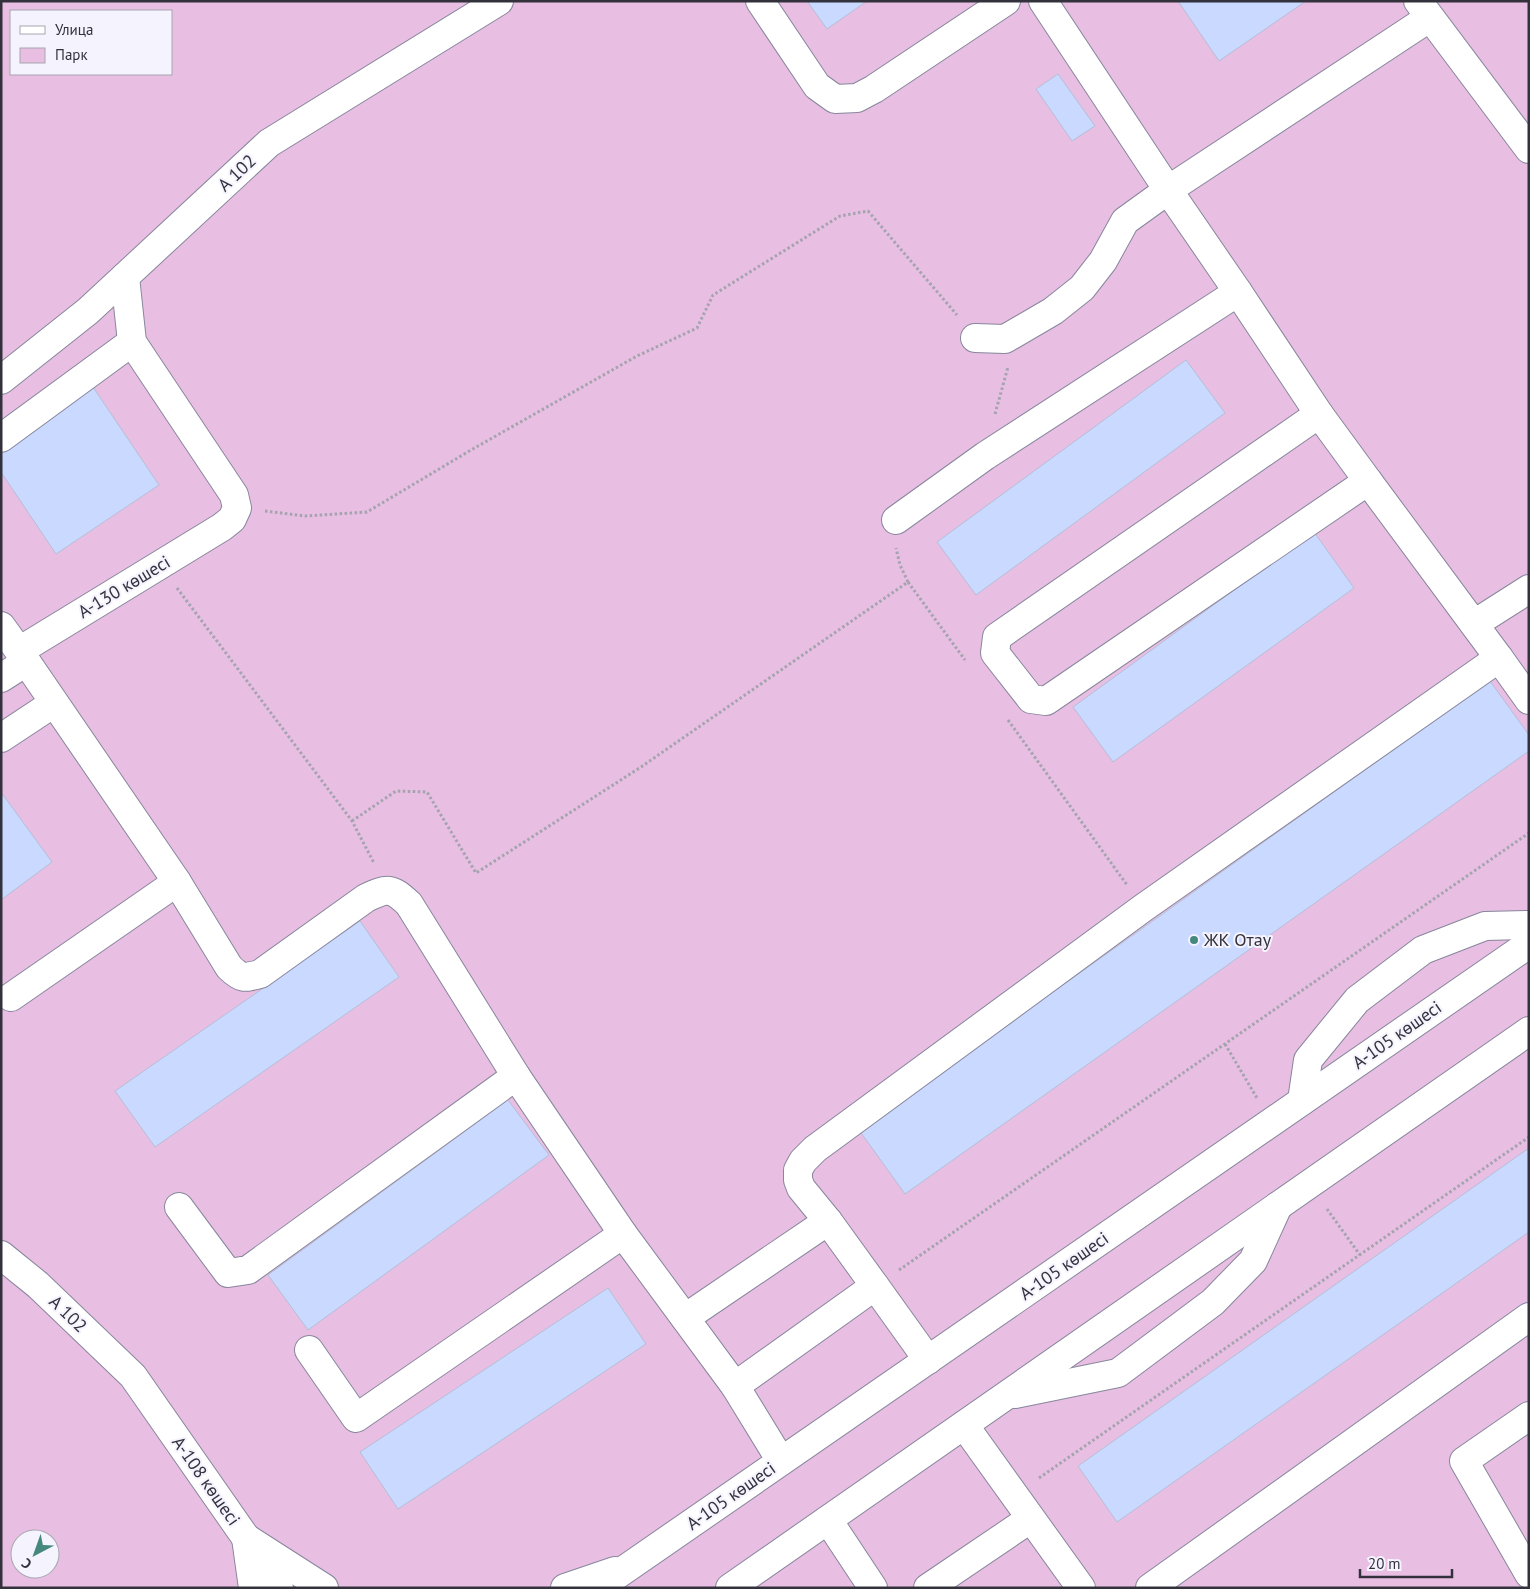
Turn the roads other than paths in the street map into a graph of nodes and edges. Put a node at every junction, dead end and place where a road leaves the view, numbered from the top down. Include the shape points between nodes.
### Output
1 (499, 1) edge
2 (760, 1) edge
3 (1006, 1) edge
4 (1043, 1) edge
5 (1423, 10) edge
6 (1529, 150) edge
7 (1168, 190) junction
8 (125, 277) junction
9 (1238, 292) junction
10 (975, 338) road end
11 (132, 342) junction
12 (1, 380) edge
13 (1318, 414) junction
14 (1, 438) edge
15 (1368, 481) junction
16 (896, 520) road end
17 (1529, 589) edge
18 (1474, 624) junction
19 (1, 626) edge
20 (23, 656) junction
21 (1499, 658) junction
22 (1, 678) edge
23 (1529, 700) edge
24 (54, 703) junction
25 (1, 738) edge
26 (177, 882) junction
27 (1529, 925) edge
28 (1529, 944) edge
29 (11, 997) dead end
30 (1529, 1031) edge
31 (516, 1076) junction
32 (1302, 1101) junction
33 (1278, 1206) junction
34 (179, 1207) dead end
35 (828, 1221) junction
36 (623, 1234) junction
37 (1, 1255) edge
38 (875, 1286) junction
39 (1529, 1317) edge
40 (685, 1318) junction
41 (309, 1350) dead end
42 (928, 1360) junction
43 (132, 1376) joint
44 (735, 1386) junction
45 (1006, 1396) junction
46 (1529, 1416) edge
47 (964, 1425) junction
48 (781, 1462) junction
49 (1030, 1519) junction
50 (828, 1520) junction
51 (246, 1538) junction
52 (631, 1565) junction
53 (1529, 1574) edge
54 (253, 1588) edge
55 (279, 1588) edge
56 (324, 1588) edge
57 (564, 1588) edge
58 (598, 1588) edge
59 (730, 1588) edge
60 (873, 1588) edge
61 (928, 1588) edge
62 (1081, 1588) edge
63 (1150, 1588) edge

1 - 8 street, А 102 via 269,143
2 - 3 street via 817,86 835,99 857,98 874,89
4 - 7 street
5 - 6 street
5 - 7 street
7 - 9 street
7 - 10 street via 1124,221 1103,261 1082,288 1053,311 1005,338
8 - 11 street
8 - 12 street, А 102
9 - 13 street
9 - 16 street via 985,456
11 - 14 street
11 - 20 street, А-130 көшесі via 234,495 237,508 232,519 222,527
13 - 15 street
13 - 15 street via 997,637 995,653 1031,699 1046,701
15 - 18 street
17 - 18 street
18 - 21 street
19 - 20 street
20 - 22 street, А-130 көшесі
20 - 24 street
21 - 23 street
21 - 35 street via 1143,908 815,1149 798,1170 798,1180
24 - 25 street
24 - 26 street
26 - 29 street
26 - 31 street via 229,967 238,976 248,978 260,974 366,898 389,890 398,893 409,904
27 - 32 street via 1485,926 1423,950 1357,1000 1308,1060
28 - 32 street, А-105 көшесі
30 - 33 street
31 - 34 street via 248,1270 228,1272
31 - 36 street
32 - 42 street, А-105 көшесі
33 - 45 street
33 - 45 street via 1253,1262 1213,1302 1118,1373
35 - 38 street
35 - 40 street
36 - 40 street
36 - 41 street via 356,1418
37 - 43 street, А 102 via 38,1285
38 - 42 street
38 - 44 street
39 - 63 street
40 - 44 street
42 - 48 street, А-105 көшесі
43 - 51 street, А-108 көшесі
44 - 48 street
45 - 47 street
46 - 53 street via 1464,1461
47 - 49 street
47 - 50 street
48 - 52 street, А-105 көшесі
49 - 61 street
49 - 62 street
50 - 59 street
50 - 60 street
51 - 54 street
51 - 55 street, А-108 көшесі
51 - 56 street
52 - 57 street
52 - 58 street, А-105 көшесі

